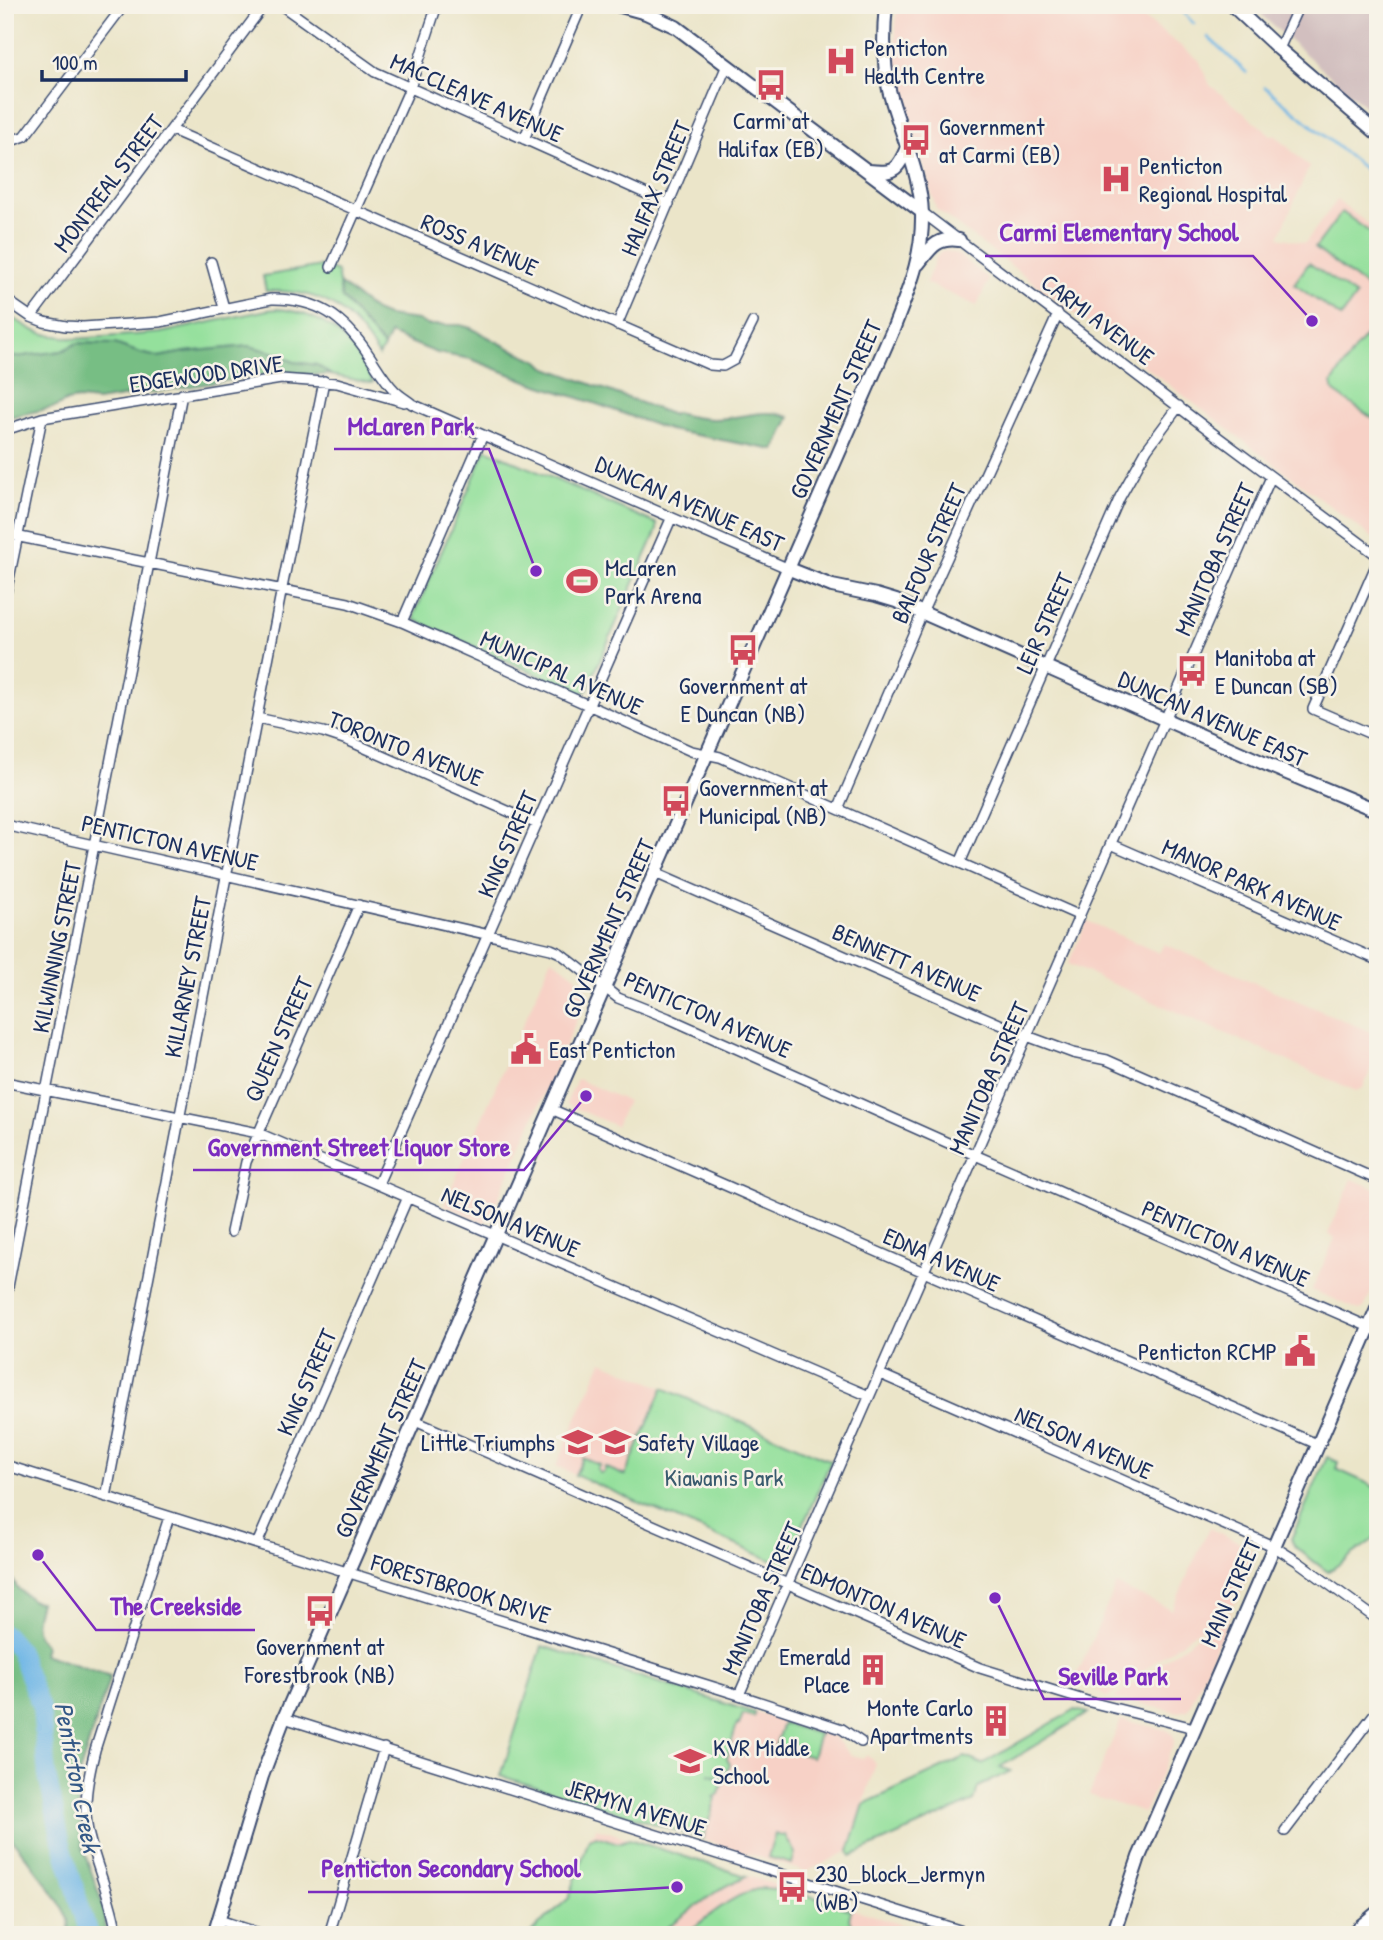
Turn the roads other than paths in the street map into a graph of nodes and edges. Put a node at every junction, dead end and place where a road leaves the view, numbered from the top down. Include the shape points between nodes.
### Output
1 (124, 5) edge
2 (264, 5) edge
3 (281, 5) edge
4 (437, 5) edge
5 (582, 5) edge
6 (617, 5) edge
7 (886, 5) edge
8 (1232, 5) edge
9 (1299, 5) edge
10 (1279, 49) junction
11 (727, 65) junction
12 (410, 88) junction
13 (172, 130) junction
14 (1378, 134) edge
15 (524, 139) junction
16 (5, 143) edge
17 (907, 148) junction
18 (866, 170) junction
19 (669, 204) junction
20 (356, 211) junction
21 (922, 212) junction
22 (959, 240) junction
23 (211, 262) dead end
24 (918, 264) junction
25 (331, 267) dead end
26 (5, 299) edge
27 (224, 308) junction
28 (1058, 314) junction
29 (31, 317) junction
30 (753, 322) dead end
31 (617, 325) junction
32 (324, 381) junction
33 (183, 394) junction
34 (412, 404) junction
35 (1179, 406) junction
36 (42, 418) junction
37 (5, 430) edge
38 (483, 435) junction
39 (1271, 477) junction
40 (671, 519) junction
41 (5, 534) edge
42 (17, 536) junction
43 (1378, 556) edge
44 (1378, 561) edge
45 (151, 562) junction
46 (787, 568) junction
47 (282, 588) junction
48 (5, 598) edge
49 (922, 613) junction
50 (402, 622) junction
51 (1046, 667) junction
52 (589, 705) junction
53 (257, 718) junction
54 (1166, 720) junction
55 (1378, 737) edge
56 (708, 754) junction
57 (838, 809) junction
58 (1378, 811) edge
59 (537, 824) junction
60 (5, 825) edge
61 (1111, 844) junction
62 (95, 845) junction
63 (960, 863) junction
64 (655, 873) junction
65 (226, 875) junction
66 (359, 905) junction
67 (1080, 916) junction
68 (488, 934) junction
69 (1378, 960) edge
70 (605, 988) junction
71 (1027, 1036) junction
72 (5, 1082) edge
73 (47, 1090) junction
74 (551, 1109) junction
75 (180, 1117) junction
76 (258, 1133) junction
77 (975, 1155) junction
78 (1378, 1180) edge
79 (378, 1184) junction
80 (408, 1198) junction
81 (231, 1232) dead end
82 (496, 1235) junction
83 (924, 1273) junction
84 (5, 1302) edge
85 (1378, 1307) edge
86 (1369, 1327) junction
87 (880, 1374) junction
88 (869, 1396) junction
89 (415, 1421) junction
90 (1317, 1444) junction
91 (5, 1465) edge
92 (106, 1497) junction
93 (169, 1517) junction
94 (257, 1544) junction
95 (1273, 1546) junction
96 (348, 1573) junction
97 (788, 1584) junction
98 (1378, 1620) edge
99 (739, 1695) junction
100 (1378, 1709) edge
101 (284, 1718) junction
102 (1194, 1728) junction
103 (861, 1742) dead end
104 (384, 1748) junction
105 (1285, 1831) dead end
106 (351, 1860) junction
107 (388, 1872) dead end
108 (1378, 1912) edge
109 (219, 1920) junction
110 (117, 1935) edge
111 (214, 1935) edge
112 (265, 1935) edge
113 (329, 1935) edge
114 (975, 1935) edge
115 (1113, 1935) edge
116 (1350, 1935) edge

1 - 16 street via 25,136
2 - 13 street, MONTREAL STREET
3 - 12 street, MACCLEAVE AVENUE via 375,72
4 - 12 street
5 - 15 street
6 - 11 street, CARMI AVENUE via 676,27
7 - 17 street, GOVERNMENT STREET via 884,55
8 - 10 street
9 - 10 street
10 - 14 street
11 - 18 street, CARMI AVENUE
11 - 19 street, HALIFAX STREET
12 - 15 street, MACCLEAVE AVENUE
12 - 20 street
13 - 20 street, ROSS AVENUE
13 - 29 street, MONTREAL STREET
15 - 19 street, MACCLEAVE AVENUE
17 - 18 street via 891,172
17 - 21 street, GOVERNMENT STREET
18 - 21 street, CARMI AVENUE
19 - 31 street, HALIFAX STREET
20 - 25 street
20 - 31 street, ROSS AVENUE
21 - 22 street, CARMI AVENUE
21 - 24 street, GOVERNMENT STREET
22 - 24 street via 934,244
22 - 28 street, CARMI AVENUE
23 - 27 street
24 - 46 street, GOVERNMENT STREET
26 - 29 street, DUNCAN AVENUE EAST
27 - 29 street, DUNCAN AVENUE EAST via 144,324 66,326
27 - 34 street, DUNCAN AVENUE EAST via 286,299 327,311 354,333 388,383
28 - 35 street, CARMI AVENUE
28 - 49 street, BALFOUR STREET
30 - 31 street, ROSS AVENUE via 734,360 723,366 710,365
32 - 33 street, EDGEWOOD DRIVE via 271,380
32 - 34 street, EDGEWOOD DRIVE
32 - 47 street, KILLARNEY STREET
33 - 36 street, EDGEWOOD DRIVE
33 - 45 street, KILWINNING STREET
34 - 38 street, DUNCAN AVENUE EAST
35 - 39 street, CARMI AVENUE
35 - 51 street, LEIR STREET via 1120,497
36 - 37 street, EDGEWOOD DRIVE
36 - 42 street
38 - 40 street, DUNCAN AVENUE EAST
38 - 50 street
39 - 43 street, CARMI AVENUE
39 - 54 street, MANITOBA STREET
40 - 46 street, DUNCAN AVENUE EAST
40 - 52 street, KING STREET
41 - 42 street, MUNICIPAL AVENUE
42 - 45 street, MUNICIPAL AVENUE
42 - 48 street
44 - 55 street via 1313,709
45 - 47 street, MUNICIPAL AVENUE
45 - 62 street, KILWINNING STREET
46 - 49 street, DUNCAN AVENUE EAST
46 - 56 street, GOVERNMENT STREET
47 - 50 street, MUNICIPAL AVENUE via 348,603
47 - 53 street, KILLARNEY STREET
49 - 51 street, DUNCAN AVENUE EAST
49 - 57 street, BALFOUR STREET
50 - 52 street, MUNICIPAL AVENUE
51 - 54 street, DUNCAN AVENUE EAST
51 - 63 street, LEIR STREET
52 - 56 street, MUNICIPAL AVENUE via 691,751
52 - 59 street, KING STREET
53 - 59 street, TORONTO AVENUE via 347,740
53 - 65 street, KILLARNEY STREET
54 - 58 street, DUNCAN AVENUE EAST
54 - 61 street, MANITOBA STREET
56 - 57 street, MUNICIPAL AVENUE
56 - 64 street, GOVERNMENT STREET
57 - 63 street, MUNICIPAL AVENUE
59 - 68 street, KING STREET
60 - 62 street, PENTICTON AVENUE
61 - 67 street, MANITOBA STREET
61 - 69 street, MANOR PARK AVENUE
62 - 65 street, PENTICTON AVENUE
62 - 73 street, KILWINNING STREET
63 - 67 street, MUNICIPAL AVENUE
64 - 70 street, GOVERNMENT STREET
64 - 71 street, BENNETT AVENUE
65 - 66 street, PENTICTON AVENUE
65 - 75 street, KILLARNEY STREET
66 - 68 street, PENTICTON AVENUE
66 - 76 street, QUEEN STREET
67 - 71 street, MANITOBA STREET
68 - 70 street, PENTICTON AVENUE via 560,953
68 - 79 street, KING STREET
70 - 74 street, GOVERNMENT STREET
70 - 77 street, PENTICTON AVENUE via 618,998
71 - 77 street, MANITOBA STREET
71 - 78 street, BENNETT AVENUE via 1107,1060
72 - 73 street, NELSON AVENUE
73 - 75 street, NELSON AVENUE
73 - 84 street, KILWINNING STREET
74 - 82 street, GOVERNMENT STREET
74 - 83 street, EDNA AVENUE
75 - 76 street, NELSON AVENUE
75 - 92 street, KILLARNEY STREET
76 - 79 street, NELSON AVENUE
76 - 81 street, QUEEN STREET via 246,1162
77 - 83 street, MANITOBA STREET
77 - 86 street, PENTICTON AVENUE
79 - 80 street, NELSON AVENUE
80 - 82 street, NELSON AVENUE
80 - 94 street, KING STREET
82 - 88 street, NELSON AVENUE
82 - 89 street, GOVERNMENT STREET
83 - 87 street, MANITOBA STREET
83 - 90 street, EDNA AVENUE
85 - 86 street, MAIN STREET
86 - 90 street, MAIN STREET
87 - 88 street, MANITOBA STREET
87 - 95 street, NELSON AVENUE
88 - 97 street, MANITOBA STREET
89 - 96 street, GOVERNMENT STREET
89 - 97 street, EDMONTON AVENUE
90 - 95 street, MAIN STREET
91 - 92 street, FORESTBROOK DRIVE
92 - 93 street, FORESTBROOK DRIVE
93 - 94 street, FORESTBROOK DRIVE
93 - 110 street via 86,1786 88,1833
94 - 96 street, FORESTBROOK DRIVE
95 - 98 street, NELSON AVENUE
95 - 102 street, MAIN STREET
96 - 99 street, FORESTBROOK DRIVE
96 - 101 street, GOVERNMENT STREET
97 - 99 street, MANITOBA STREET
97 - 102 street, EDMONTON AVENUE via 980,1668
99 - 103 street, FORESTBROOK DRIVE via 842,1729
100 - 105 street
101 - 104 street, JERMYN AVENUE
101 - 109 street, GOVERNMENT STREET
102 - 115 street, MAIN STREET via 1139,1857
104 - 106 street
104 - 114 street, JERMYN AVENUE
106 - 107 street
106 - 113 street
108 - 116 street
109 - 111 street, GOVERNMENT STREET
109 - 112 street

